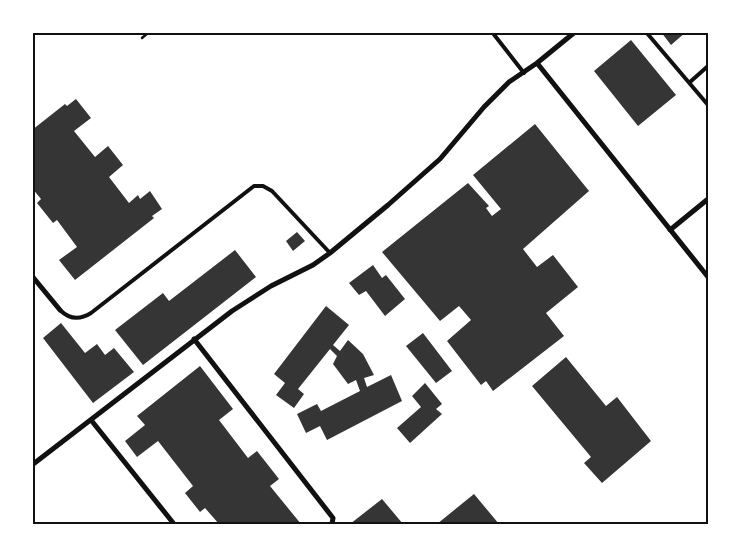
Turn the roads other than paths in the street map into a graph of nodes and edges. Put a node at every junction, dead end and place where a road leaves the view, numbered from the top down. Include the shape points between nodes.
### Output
1 (492, 32) edge
2 (575, 32) edge
3 (646, 32) edge
4 (537, 63) junction
5 (708, 66) edge
6 (524, 72) junction
7 (690, 82) junction
8 (708, 104) edge
9 (708, 198) edge
10 (670, 230) junction
11 (330, 253) junction
12 (32, 276) edge
13 (708, 277) edge
14 (60, 310) joint
15 (194, 339) junction
16 (90, 420) junction
17 (32, 465) edge
18 (174, 524) edge
19 (332, 524) edge

1 - 6 lane
2 - 4 street
3 - 7 lane
4 - 6 street
4 - 10 street
5 - 7 lane
6 - 11 street via 484,107 440,158
7 - 8 lane
9 - 10 street
10 - 13 street
11 - 14 lane via 272,192 263,186 254,186 91,313 83,318 74,318
11 - 15 street via 263,291
12 - 14 street
15 - 16 street
15 - 19 street via 333,518
16 - 17 street
16 - 18 street

